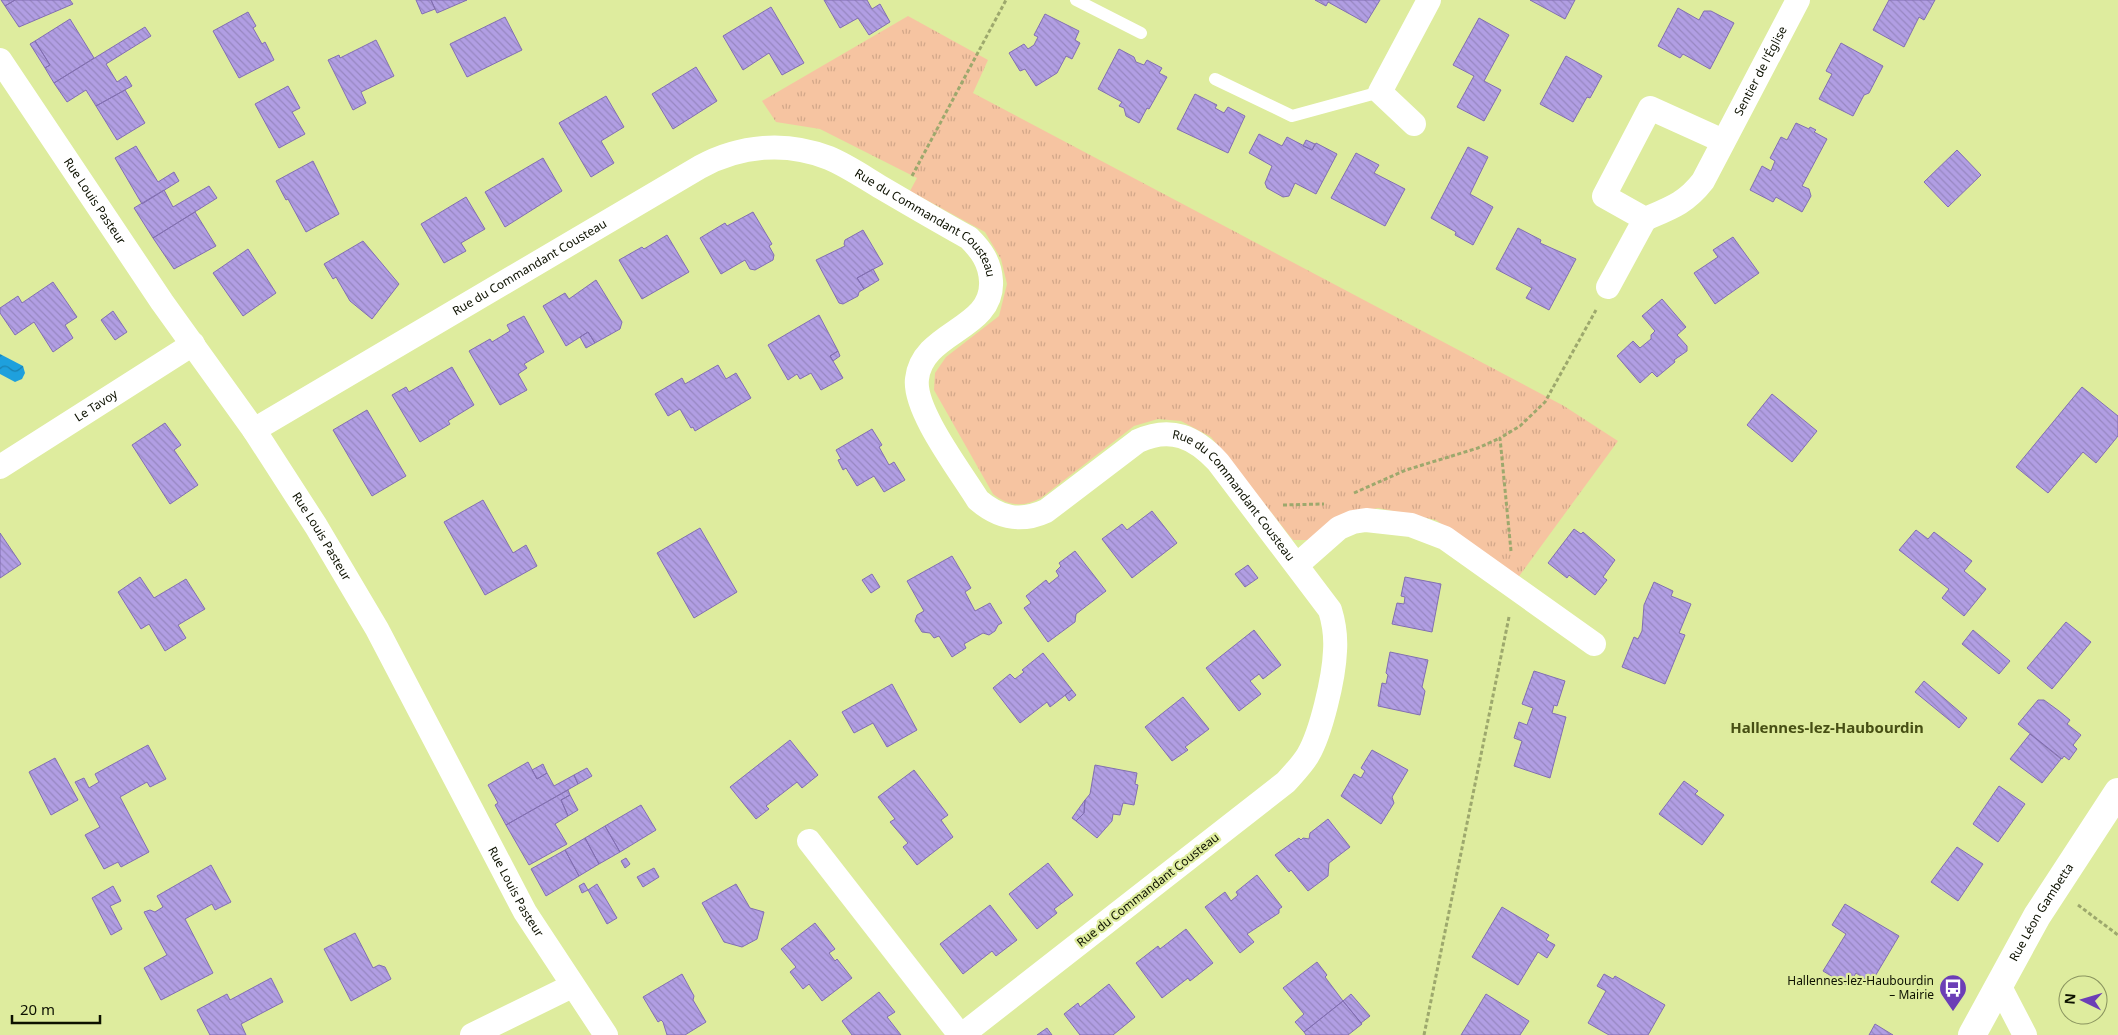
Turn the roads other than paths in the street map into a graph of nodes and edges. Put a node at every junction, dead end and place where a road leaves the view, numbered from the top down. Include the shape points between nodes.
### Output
1 (1076, 0) edge
2 (1428, 0) edge
3 (1798, 0) edge
4 (1141, 34) dead end
5 (0, 60) edge
6 (1215, 79) dead end
7 (1380, 92) junction
8 (1414, 124) dead end
9 (1723, 141) junction
10 (1645, 219) junction
11 (1608, 287) road end
12 (193, 344) junction
13 (254, 430) junction
14 (0, 467) edge
15 (1297, 565) junction
16 (1594, 644) dead end
17 (2118, 792) edge
18 (810, 841) dead end
19 (1999, 985) junction
20 (572, 986) junction
21 (472, 1035) edge
22 (606, 1035) edge
23 (961, 1035) edge
24 (1972, 1035) edge
25 (2026, 1035) edge

1 - 4 lane
2 - 7 street
3 - 9 street, Sentier de l'Église
5 - 12 street, Rue Louis Pasteur
6 - 7 lane via 1292,116
7 - 8 street
9 - 10 street, Sentier de l'Église via 1703,181 1692,195 1679,205
9 - 10 street via 1650,108 1604,196
10 - 11 street
12 - 13 street, Rue Louis Pasteur
12 - 14 street, Le Tavoy
13 - 15 street, Rue du Commandant Cousteau via 717,157 753,148 793,148 830,159 969,238 980,249 991,273 989,298 977,316 927,353 917,378 917,392 926,417 978,500 988,509 1011,518 1036,516 1138,441 1150,436 1178,435 1207,450
13 - 20 street, Rue Louis Pasteur via 316,526 376,629 525,912
15 - 16 street, Rue du Commandant Cousteau via 1339,528 1353,522 1390,521 1428,530 1445,538
15 - 23 street, Rue du Commandant Cousteau via 1330,610 1335,645 1324,714 1317,736 1299,768 1268,797
17 - 19 street, Rue Léon Gambetta via 2054,888
18 - 23 street, Rue du Commandant Cousteau
19 - 24 street, Rue Léon Gambetta
19 - 25 street
20 - 21 street
20 - 22 street, Rue Louis Pasteur

